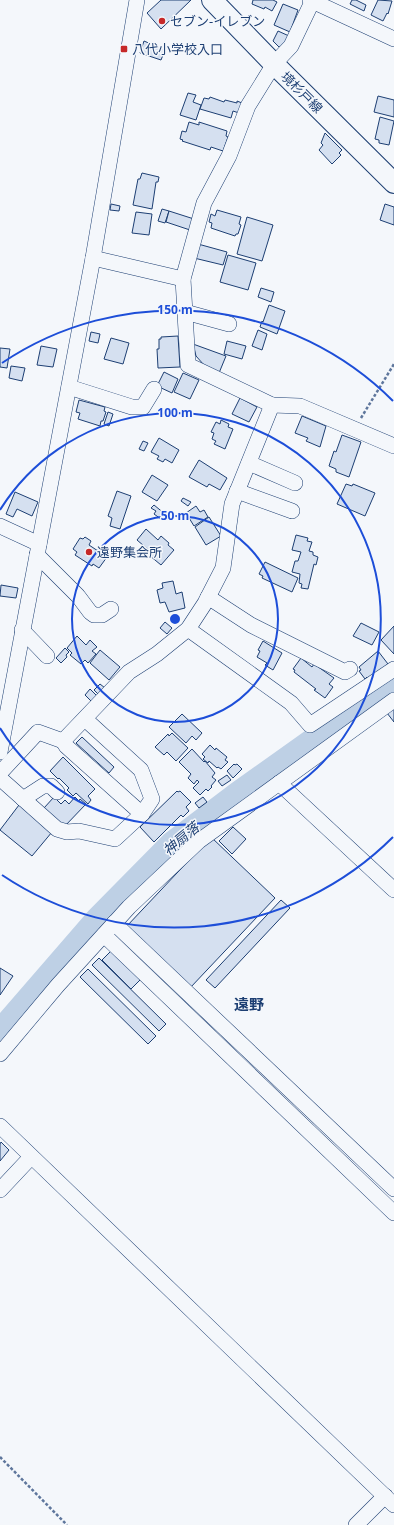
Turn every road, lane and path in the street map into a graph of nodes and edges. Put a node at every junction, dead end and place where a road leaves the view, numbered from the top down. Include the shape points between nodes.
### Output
1 (137, 0) edge
2 (212, 0) edge
3 (312, 0) edge
4 (394, 39) edge
5 (274, 64) junction
6 (394, 183) edge
7 (93, 258) junction
8 (183, 279) junction
9 (185, 312) junction
10 (229, 324) dead end
11 (394, 364) edge
12 (69, 387) junction
13 (154, 389) dead end
14 (272, 405) junction
15 (354, 428) junction
16 (391, 440) edge
17 (249, 463) junction
18 (295, 483) dead end
19 (237, 492) junction
20 (292, 511) dead end
21 (0, 526) edge
22 (38, 549) junction
23 (208, 597) junction
24 (110, 609) dead end
25 (188, 629) junction
26 (22, 630) junction
27 (47, 656) dead end
28 (394, 668) edge
29 (350, 669) dead end
30 (5, 694) edge
31 (394, 700) edge
32 (84, 719) junction
33 (63, 741) junction
34 (0, 752) edge
35 (0, 773) edge
36 (0, 780) edge
37 (279, 783) junction
38 (57, 792) dead end
39 (23, 799) junction
40 (142, 814) junction
41 (394, 890) edge
42 (114, 923) junction
43 (104, 935) junction
44 (0, 1054) edge
45 (0, 1126) edge
46 (31, 1157) junction
47 (394, 1189) edge
48 (0, 1190) edge
49 (394, 1213) edge
50 (0, 1457) edge
51 (389, 1501) edge
52 (67, 1525) edge
53 (356, 1525) edge

1 - 7 street
2 - 5 main road, 境杉戸線
3 - 4 street
3 - 5 street via 291,46
5 - 6 main road, 境杉戸線
5 - 8 street via 248,106 229,156 204,203
7 - 8 street
7 - 12 street
8 - 9 street
9 - 10 street
9 - 14 street via 188,365
11 - 15 path
12 - 13 street via 132,407 143,407
12 - 22 street
14 - 15 street via 300,406
14 - 17 street
15 - 16 street
17 - 18 street
17 - 19 street
19 - 20 street
19 - 23 street via 232,504 223,568
21 - 22 street
22 - 24 street via 90,612 102,615
22 - 26 street
23 - 25 street
23 - 29 street via 250,625 335,668 345,672
25 - 28 street via 291,703 310,725
25 - 32 street via 129,672
26 - 27 street
26 - 30 street
30 - 34 street
31 - 37 street
32 - 33 street
32 - 40 street via 141,770 152,799
33 - 35 street via 38,732
33 - 40 street
36 - 39 street
37 - 41 street
37 - 42 street via 199,841
38 - 39 street via 51,786 43,786
39 - 40 street via 57,829 115,839
42 - 43 street
42 - 47 street
43 - 44 street
43 - 49 street
45 - 46 street
46 - 48 street
46 - 51 street
50 - 52 path
51 - 53 street

